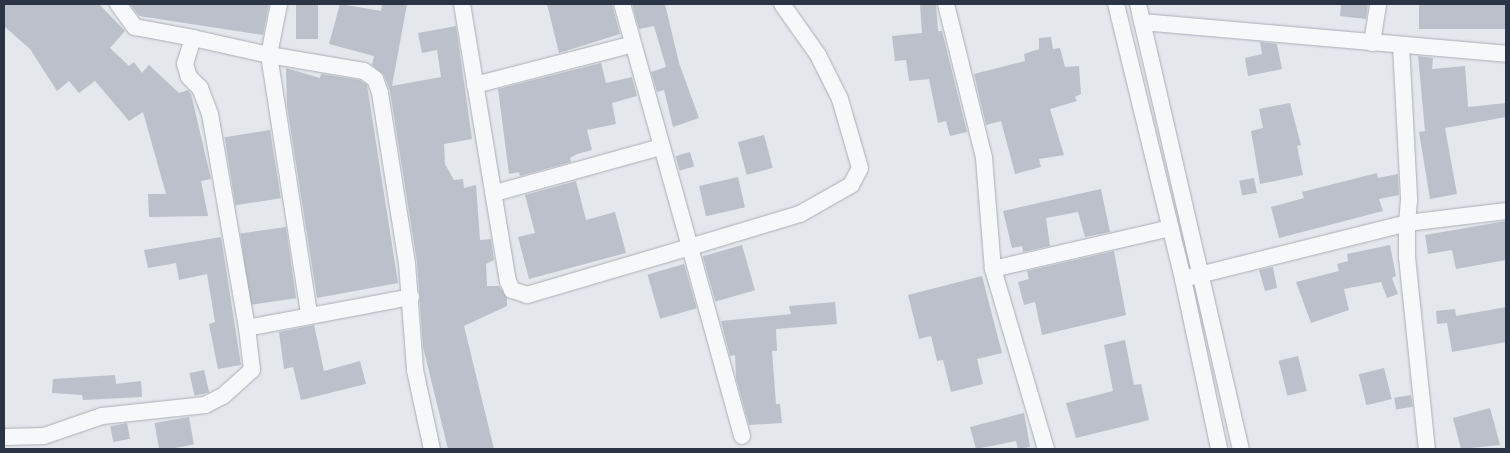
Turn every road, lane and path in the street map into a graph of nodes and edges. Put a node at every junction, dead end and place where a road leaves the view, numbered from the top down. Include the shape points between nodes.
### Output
1 (118, 4) edge
2 (279, 4) edge
3 (462, 4) edge
4 (622, 4) edge
5 (782, 4) edge
6 (946, 4) edge
7 (1116, 4) edge
8 (1138, 4) edge
9 (1378, 4) edge
10 (1142, 22) junction
11 (193, 38) junction
12 (1372, 43) junction
13 (633, 44) junction
14 (1401, 45) junction
15 (1506, 54) edge
16 (269, 55) junction
17 (475, 84) junction
18 (662, 147) junction
19 (495, 193) junction
20 (1506, 211) edge
21 (1407, 224) junction
22 (1170, 228) junction
23 (690, 247) junction
24 (993, 269) junction
25 (1204, 274) junction
26 (1183, 278) junction
27 (411, 297) junction
28 (309, 314) junction
29 (247, 328) junction
30 (742, 436) dead end
31 (4, 437) edge
32 (432, 449) edge
33 (1046, 449) edge
34 (1219, 449) edge
35 (1241, 449) edge
36 (1427, 449) edge

1 - 11 street via 135,28
2 - 16 street
3 - 17 street
4 - 13 street
5 - 23 street via 818,55 840,98 860,160 858,177 851,185 800,214
6 - 24 street via 984,158
7 - 22 street
8 - 10 street
9 - 12 street
10 - 12 street
10 - 25 street
11 - 16 street
11 - 29 street via 185,64 189,77 200,88 210,114
12 - 14 street
13 - 17 street
13 - 18 street
14 - 15 street
14 - 21 street via 1409,200
16 - 27 street via 364,71 375,79
16 - 28 street
17 - 19 street
18 - 19 street
18 - 23 street
19 - 23 street via 508,281 518,293 527,295
20 - 21 street
21 - 25 street
21 - 36 street via 1406,256
22 - 24 street
22 - 26 street
23 - 30 street
24 - 33 street
25 - 26 street
25 - 35 street
26 - 34 street
27 - 28 street
27 - 32 street via 415,370
28 - 29 street
29 - 31 street via 252,370 214,402 192,408 102,416 44,436

